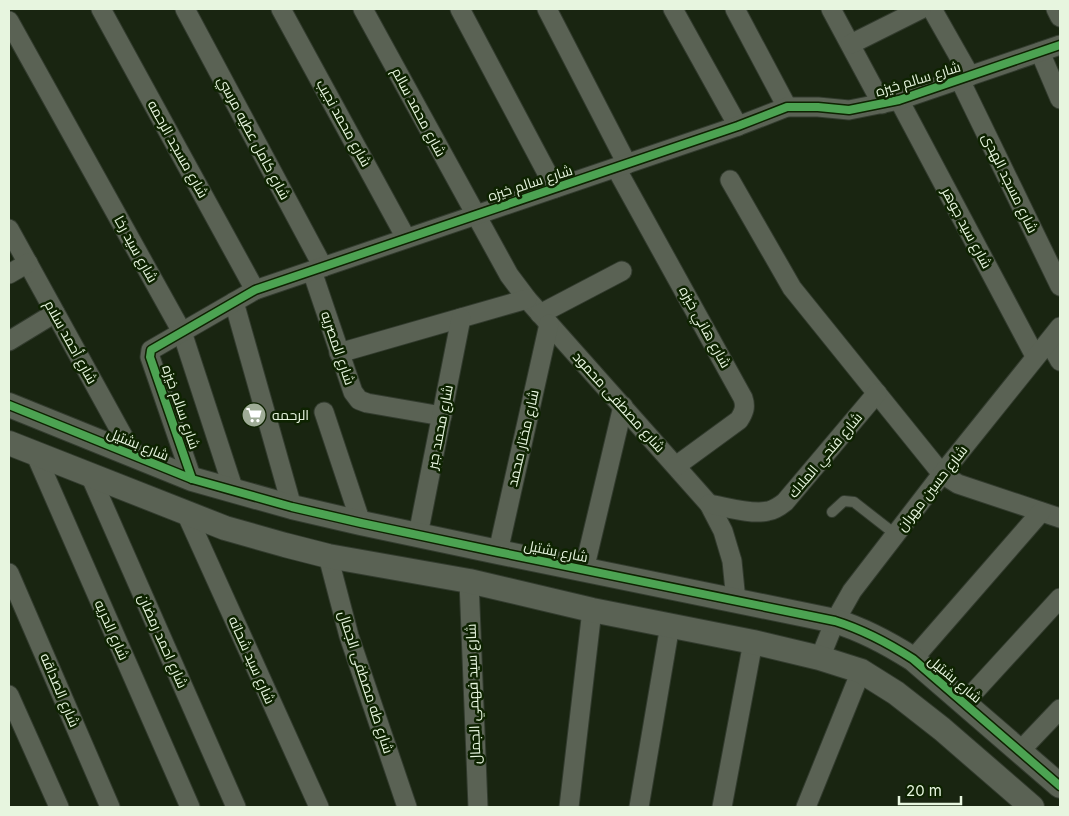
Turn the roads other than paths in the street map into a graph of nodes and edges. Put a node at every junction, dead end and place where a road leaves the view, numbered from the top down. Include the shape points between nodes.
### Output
1 (101, 9) edge
2 (185, 9) edge
3 (281, 9) edge
4 (363, 9) edge
5 (460, 9) edge
6 (547, 9) edge
7 (673, 9) edge
8 (735, 9) edge
9 (832, 9) edge
10 (921, 9) edge
11 (932, 9) edge
12 (1056, 9) edge
13 (1060, 17) edge
14 (9, 21) edge
15 (851, 44) junction
16 (1060, 46) edge
17 (1040, 52) junction
18 (965, 78) junction
19 (1060, 99) edge
20 (890, 102) junction
21 (787, 107) junction
22 (738, 126) junction
23 (622, 166) junction
24 (730, 180) dead end
25 (555, 188) junction
26 (474, 215) junction
27 (9, 228) edge
28 (406, 238) junction
29 (28, 263) junction
30 (318, 269) junction
31 (622, 271) dead end
32 (9, 274) edge
33 (1060, 286) edge
34 (255, 290) junction
35 (527, 299) junction
36 (234, 302) junction
37 (55, 313) junction
38 (461, 318) junction
39 (545, 319) junction
40 (182, 332) junction
41 (1055, 334) edge
42 (9, 341) edge
43 (339, 353) junction
44 (1035, 356) junction
45 (1060, 361) edge
46 (877, 393) junction
47 (9, 405) edge
48 (623, 406) junction
49 (324, 412) dead end
50 (442, 416) junction
51 (9, 443) edge
52 (35, 453) junction
53 (134, 456) junction
54 (676, 466) junction
55 (942, 474) junction
56 (90, 475) junction
57 (192, 479) junction
58 (234, 491) junction
59 (710, 504) junction
60 (292, 507) junction
61 (832, 512) dead end
62 (1041, 512) junction
63 (186, 513) junction
64 (1060, 518) edge
65 (361, 523) junction
66 (896, 534) junction
67 (418, 535) junction
68 (498, 552) junction
69 (328, 556) junction
70 (584, 570) junction
71 (9, 573) edge
72 (469, 581) junction
73 (1060, 598) edge
74 (736, 600) junction
75 (592, 610) junction
76 (835, 621) junction
77 (670, 625) junction
78 (753, 642) junction
79 (820, 658) junction
80 (913, 659) junction
81 (861, 671) junction
82 (9, 695) edge
83 (964, 703) junction
84 (1060, 710) edge
85 (1020, 751) junction
86 (1060, 786) edge
87 (59, 807) edge
88 (110, 807) edge
89 (190, 807) edge
90 (236, 807) edge
91 (319, 807) edge
92 (407, 807) edge
93 (478, 807) edge
94 (569, 807) edge
95 (639, 807) edge
96 (722, 807) edge
97 (806, 807) edge
98 (1032, 807) edge

1 - 34 street, شارع مسجد الرحمه
2 - 30 street, شارع كامل عطيه مرسي
3 - 28 street, شارع محمد نجيب
4 - 26 street, شارع محمد سالم
5 - 25 street
6 - 23 street, شارع هاني خيزه
7 - 22 street
8 - 21 street
9 - 15 street, شارع سيد جوهر
10 - 15 street
11 - 18 street, شارع مسجد الهدى
12 - 13 street
14 - 40 street, شارع سيد رخا
15 - 20 street, شارع سيد جوهر
16 - 17 street, شارع سالم خيزه
17 - 18 street, شارع سالم خيزه
17 - 19 street
18 - 20 street, شارع سالم خيزه
18 - 33 street, شارع مسجد الهدى
20 - 21 street, شارع سالم خيزه via 849,110
20 - 44 street, شارع سيد جوهر
21 - 22 street, شارع سالم خيزه
22 - 23 street, شارع سالم خيزه
23 - 25 street, شارع سالم خيزه
23 - 54 street, شارع هاني خيزه via 744,398 745,409 739,420
24 - 46 street via 792,288
25 - 26 street, شارع سالم خيزه
26 - 28 street, شارع سالم خيزه
26 - 35 street, شارع مصطفى محمود via 508,275
27 - 29 street, شارع أحمد سلام
28 - 30 street, شارع سالم خيزه
29 - 32 street
29 - 37 street, شارع أحمد سلام
30 - 34 street, شارع سالم خيزه
30 - 43 street, شارع المصريه
31 - 39 street
34 - 36 street, شارع سالم خيزه
35 - 38 street
35 - 39 street, شارع مصطفى محمود
36 - 40 street, شارع سالم خيزه
36 - 60 street
37 - 42 street
37 - 53 street, شارع أحمد سلام
38 - 43 street
38 - 50 street, شارع محمد جبر
39 - 48 street, شارع مصطفى محمود
39 - 68 street, شارع مختار محمد
40 - 57 street, شارع سالم خيزه via 151,350 150,354
40 - 58 street, شارع سيد رخا
41 - 44 street, شارع حسين مهران
41 - 45 street
43 - 50 street, شارع المصريه via 352,392 359,400
44 - 55 street, شارع حسين مهران
46 - 55 street
46 - 59 street, شارع فتحي الملاك via 777,508 758,512
47 - 53 street, شارع بشتيل
48 - 54 street, شارع مصطفى محمود
48 - 70 street
49 - 65 street
50 - 67 street, شارع محمد جبر
51 - 52 street
52 - 56 street
52 - 89 street, شارع الحريه
53 - 57 street, شارع بشتيل
54 - 59 street, شارع مصطفى محمود
55 - 62 street via 958,484
55 - 66 street, شارع حسين مهران
56 - 63 street
56 - 90 street, شارع احمد رمضان
57 - 58 street, شارع بشتيل
58 - 60 street, شارع بشتيل
59 - 74 street, شارع مصطفى محمود via 732,561
60 - 65 street, شارع بشتيل
61 - 66 lane via 844,501 854,502
62 - 64 street
62 - 80 street
63 - 69 street via 225,528
63 - 91 street, شارع سيد شحاته
65 - 67 street, شارع بشتيل
66 - 76 street, شارع حسين مهران via 852,591
67 - 68 street, شارع بشتيل
68 - 70 street, شارع بشتيل
69 - 72 street
69 - 92 street, شارع طه مصطفى الجمال via 349,636
70 - 74 street, شارع بشتيل
71 - 88 street, شارع الصداقه
72 - 75 street
72 - 93 street, شارع سيد فهمي الجمال
73 - 83 street
74 - 76 street, شارع بشتيل
75 - 77 street
75 - 94 street
76 - 79 street, شارع حسين مهران
76 - 80 street, شارع بشتيل via 856,627
77 - 78 street
77 - 95 street
78 - 79 street
78 - 96 street
79 - 81 street
80 - 83 street, شارع بشتيل
81 - 97 street
81 - 98 street via 942,729
82 - 87 street
83 - 85 street, شارع بشتيل
84 - 85 street
85 - 86 street, شارع بشتيل

